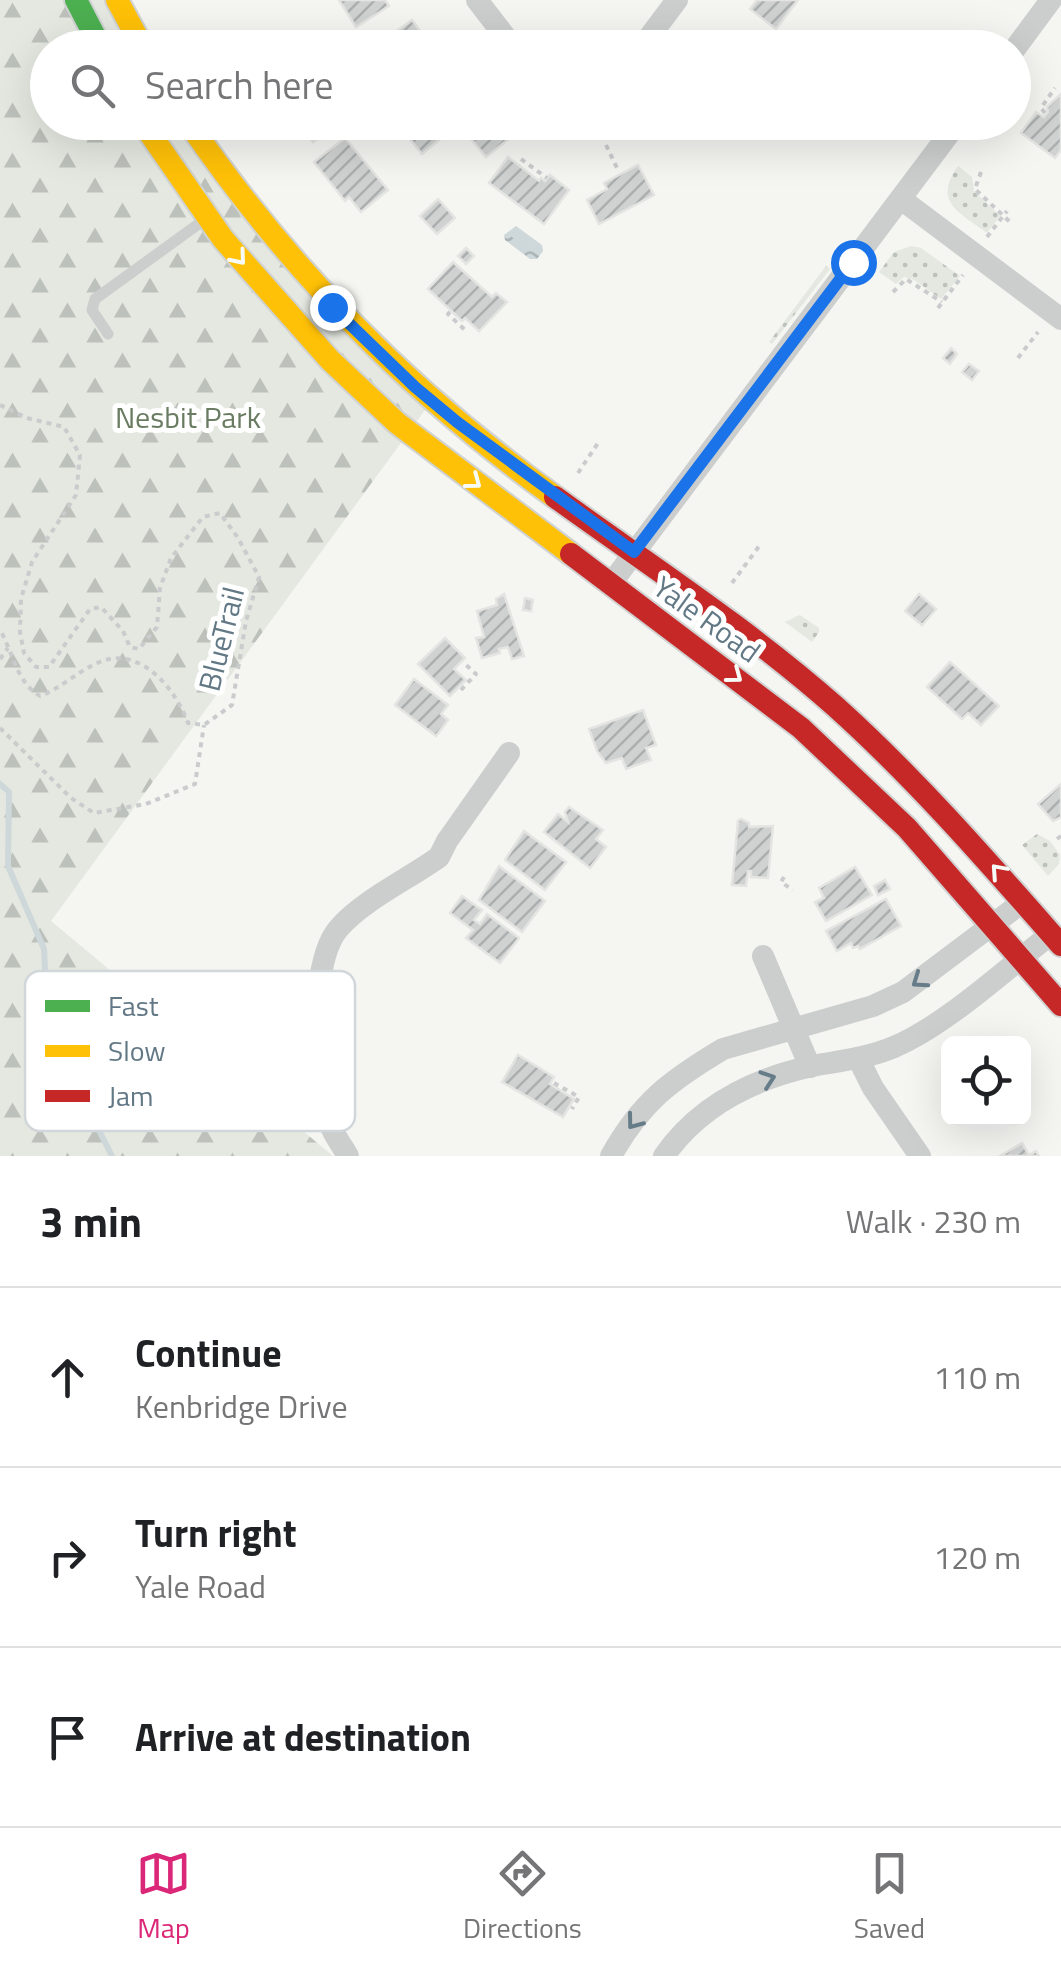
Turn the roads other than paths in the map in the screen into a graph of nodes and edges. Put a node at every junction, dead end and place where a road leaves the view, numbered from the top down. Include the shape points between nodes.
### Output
1 (76, 0) edge
2 (117, 0) edge
3 (477, 0) edge
4 (677, 0) edge
5 (1051, 0) edge
6 (92, 30) edge
7 (133, 30) edge
8 (500, 30) edge
9 (654, 30) edge
10 (1029, 30) edge
11 (154, 140) edge
12 (200, 140) edge
13 (944, 140) edge
14 (901, 198) junction
15 (207, 218) junction
16 (1061, 319) edge
17 (108, 334) dead end
18 (634, 552) junction
19 (610, 584) junction
20 (509, 753) dead end
21 (1024, 900) junction
22 (994, 924) junction
23 (1056, 940) edge
24 (763, 956) dead end
25 (1021, 958) junction
26 (322, 971) edge
27 (1061, 1004) edge
28 (794, 1028) junction
29 (858, 1058) junction
30 (810, 1067) junction
31 (333, 1131) edge
32 (348, 1156) edge
33 (611, 1156) edge
34 (664, 1156) edge
35 (920, 1156) edge

1 - 6 main road
2 - 7 main road
3 - 8 street
4 - 9 street
5 - 10 street
11 - 15 main road, Yale Road
12 - 18 main road, Yale Road via 289,258 376,351 457,422
13 - 14 street
14 - 16 street
14 - 18 street
15 - 17 lane via 94,299 92,310
15 -> 19 main road, Yale Road via 300,328 396,422
18 - 19 street
21 -> 18 main road, Yale Road via 915,780 837,708
19 -> 22 main road, Yale Road via 827,751
20 - 26 street via 440,858 340,926
21 - 22 street
21 - 23 main road, Yale Road
22 - 25 main road, Yale Road
22 -> 28 street via 902,992
23 - 25 street
24 - 28 street
25 - 27 main road, Yale Road
25 - 29 street via 932,1024
28 - 30 street
28 -> 33 street via 723,1049 660,1090
29 - 30 street
29 - 35 street
34 -> 30 street via 718,1101
31 - 32 street

